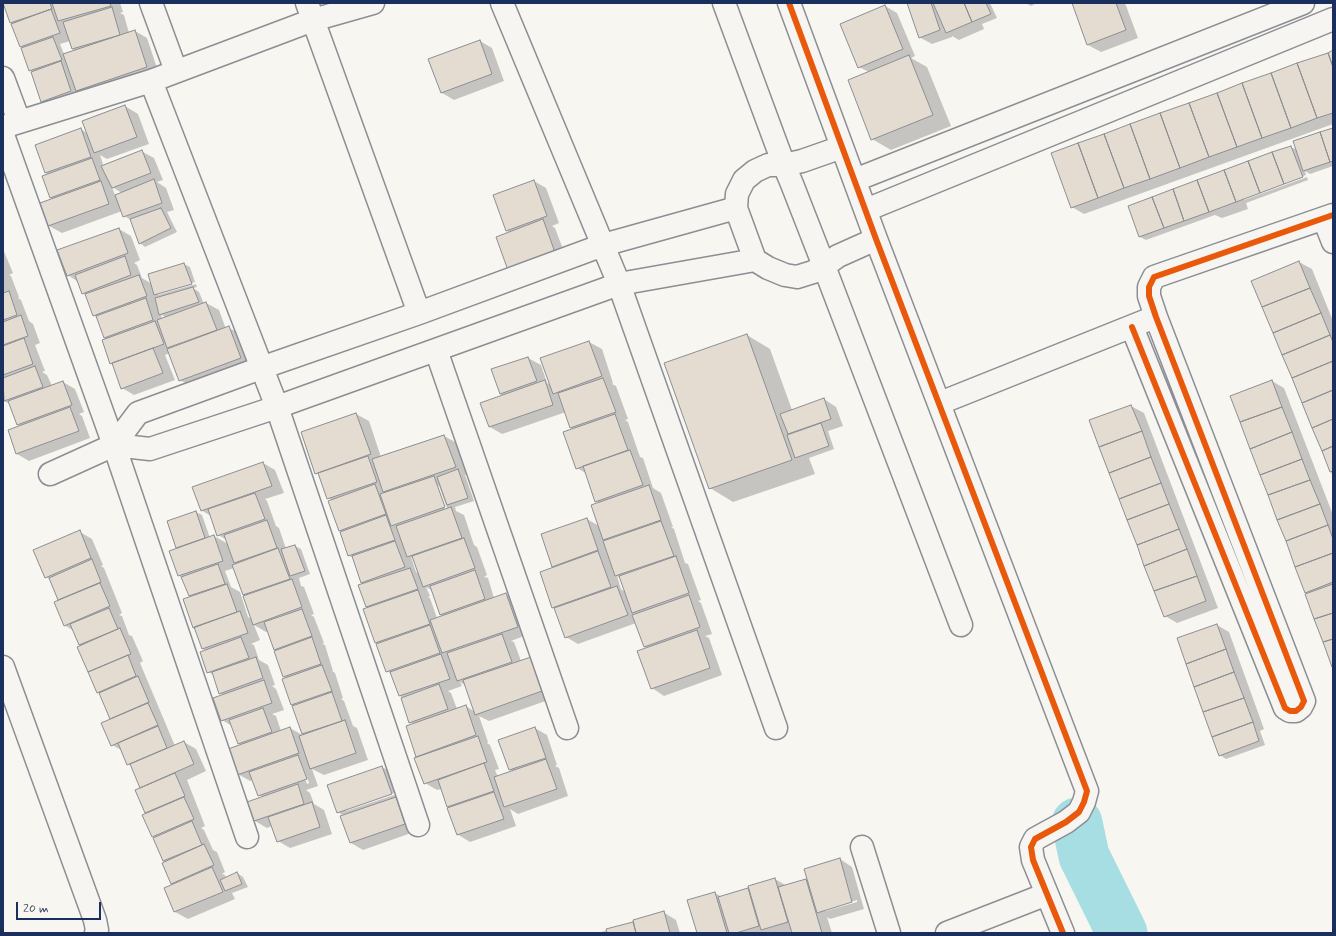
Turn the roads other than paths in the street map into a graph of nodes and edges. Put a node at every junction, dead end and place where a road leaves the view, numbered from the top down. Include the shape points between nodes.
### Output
1 (151, 3) edge
2 (373, 3) edge
3 (502, 3) edge
4 (724, 3) edge
5 (789, 3) edge
6 (1303, 3) edge
7 (310, 12) edge
8 (1333, 19) edge
9 (176, 71) junction
10 (3, 78) edge
11 (151, 81) junction
12 (8, 128) edge
13 (827, 153) junction
14 (784, 165) junction
15 (855, 180) junction
16 (736, 208) junction
17 (866, 210) junction
18 (1328, 217) edge
19 (870, 242) junction
20 (1333, 242) edge
21 (603, 245) junction
22 (755, 260) junction
23 (831, 261) junction
24 (619, 284) junction
25 (419, 313) junction
26 (1156, 317) junction
27 (1132, 327) junction
28 (436, 350) junction
29 (261, 368) junction
30 (940, 403) junction
31 (277, 407) junction
32 (114, 445) junction
33 (50, 474) dead end
34 (961, 625) dead end
35 (3, 667) edge
36 (567, 728) dead end
37 (776, 728) dead end
38 (418, 825) dead end
39 (248, 837) dead end
40 (862, 847) dead end
41 (1047, 894) junction
42 (1057, 931) edge
43 (96, 933) edge
44 (889, 933) edge
45 (947, 933) edge

1 - 9 street
2 - 7 street
3 - 21 street
4 - 14 street
5 - 13 street
6 - 15 street
7 - 9 street
7 - 25 street
8 - 17 street
9 - 11 street
10 - 12 street
11 - 12 street
11 - 29 street
12 - 32 street
13 - 14 street
13 - 15 street
14 - 16 street via 768,165 744,180 737,194
14 - 23 street
15 - 17 street
16 - 21 street
16 - 22 street
17 - 19 street
18 - 20 street
18 - 26 street via 1154,277 1148,287
19 - 23 street
19 - 30 street
21 - 24 street
21 - 25 street
22 - 23 street via 785,275 797,277 813,272
22 - 24 street
23 - 34 street
24 - 28 street
24 - 37 street
25 - 29 street
26 - 27 street
26 - 27 street via 1304,701 1296,711 1285,708
27 - 30 street
28 - 31 street
28 - 36 street
29 - 31 street
29 - 32 street via 138,413
30 - 41 street via 1087,791 1079,812 1035,839 1031,847 1033,860
31 - 32 street via 150,449
31 - 38 street
32 - 33 street
32 - 39 street
35 - 43 street via 95,920
40 - 44 street
41 - 42 street
41 - 45 street

